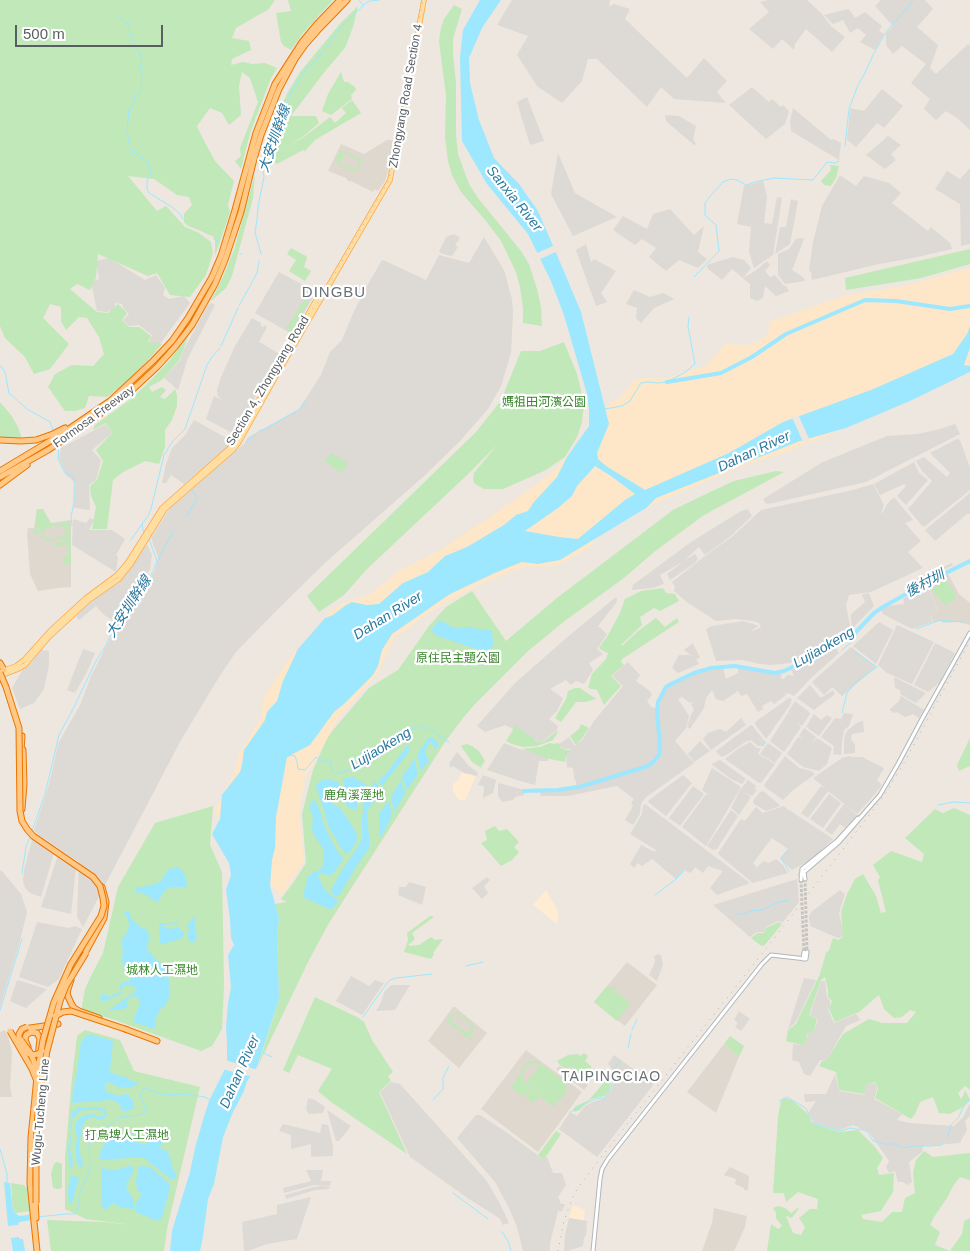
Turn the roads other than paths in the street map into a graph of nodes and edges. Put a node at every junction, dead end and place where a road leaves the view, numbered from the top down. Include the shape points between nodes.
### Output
1 (340, 0) edge
2 (348, 0) edge
3 (422, 0) edge
4 (56, 435) junction
5 (0, 440) edge
6 (48, 450) junction
7 (0, 471) edge
8 (0, 478) edge
9 (0, 485) edge
10 (970, 633) edge
11 (0, 663) edge
12 (1, 672) edge
13 (21, 736) junction
14 (20, 826) dead end
15 (803, 879) tunnel mouth
16 (83, 946) junction
17 (806, 952) dead end
18 (86, 953) junction
19 (58, 1024) dead end
20 (44, 1026) junction
21 (8, 1029) dead end
22 (128, 1030) junction
23 (157, 1041) dead end
24 (30, 1052) junction
25 (31, 1086) dead end
26 (38, 1090) junction
27 (34, 1108) junction
28 (34, 1203) junction
29 (38, 1251) edge
30 (593, 1251) edge

1 - 4 highway, Formosa Freeway via 302,42 275,84 256,133 225,245 188,318 153,362 110,400
2 - 6 highway, Formosa Freeway via 305,45 279,89 258,143 225,260 192,324 157,367 130,392
3 - 12 main road, Section 4, Zhongyang Road via 387,181 236,440 162,508 148,534 113,578 86,598 24,660
4 - 5 highway via 25,441
4 - 7 highway, Formosa Freeway
6 - 8 highway, Formosa Freeway
6 - 9 highway
10 - 15 main road via 893,773 837,841 802,872
11 - 12 highway, Wugu-Tucheng Line
12 - 13 highway, Wugu-Tucheng Line, bridge via 17,710
13 - 14 highway, bridge
13 - 16 highway, Wugu-Tucheng Line, bridge via 20,814 23,824 33,836 91,875 102,892 104,906 101,916
13 - 18 highway, Wugu-Tucheng Line, bridge via 22,810 26,826 34,835 92,874 104,894 104,918
16 - 20 highway, bridge via 56,1000 42,1051 30,1055 19,1044 20,1032 27,1027
16 - 27 highway, Wugu-Tucheng Line, bridge via 60,986 48,1020
17 - 30 main road via 804,959 771,955 762,964 604,1164
18 - 22 highway, bridge via 68,989 70,1003 80,1011
18 - 28 highway, Wugu-Tucheng Line, bridge via 60,1001 47,1051 41,1085
19 - 20 highway, bridge
20 - 24 highway, bridge via 30,1028 22,1034 22,1042
21 - 26 highway, bridge via 32,1069
22 - 23 highway
22 - 27 highway, bridge via 71,1011 54,1017 43,1052
24 - 25 highway, bridge via 25,1043 26,1035 35,1032 40,1043 37,1080
24 - 26 highway, bridge via 38,1072
26 - 28 highway, bridge
27 - 28 highway, Wugu-Tucheng Line via 30,1180
28 - 29 highway, Wugu-Tucheng Line

